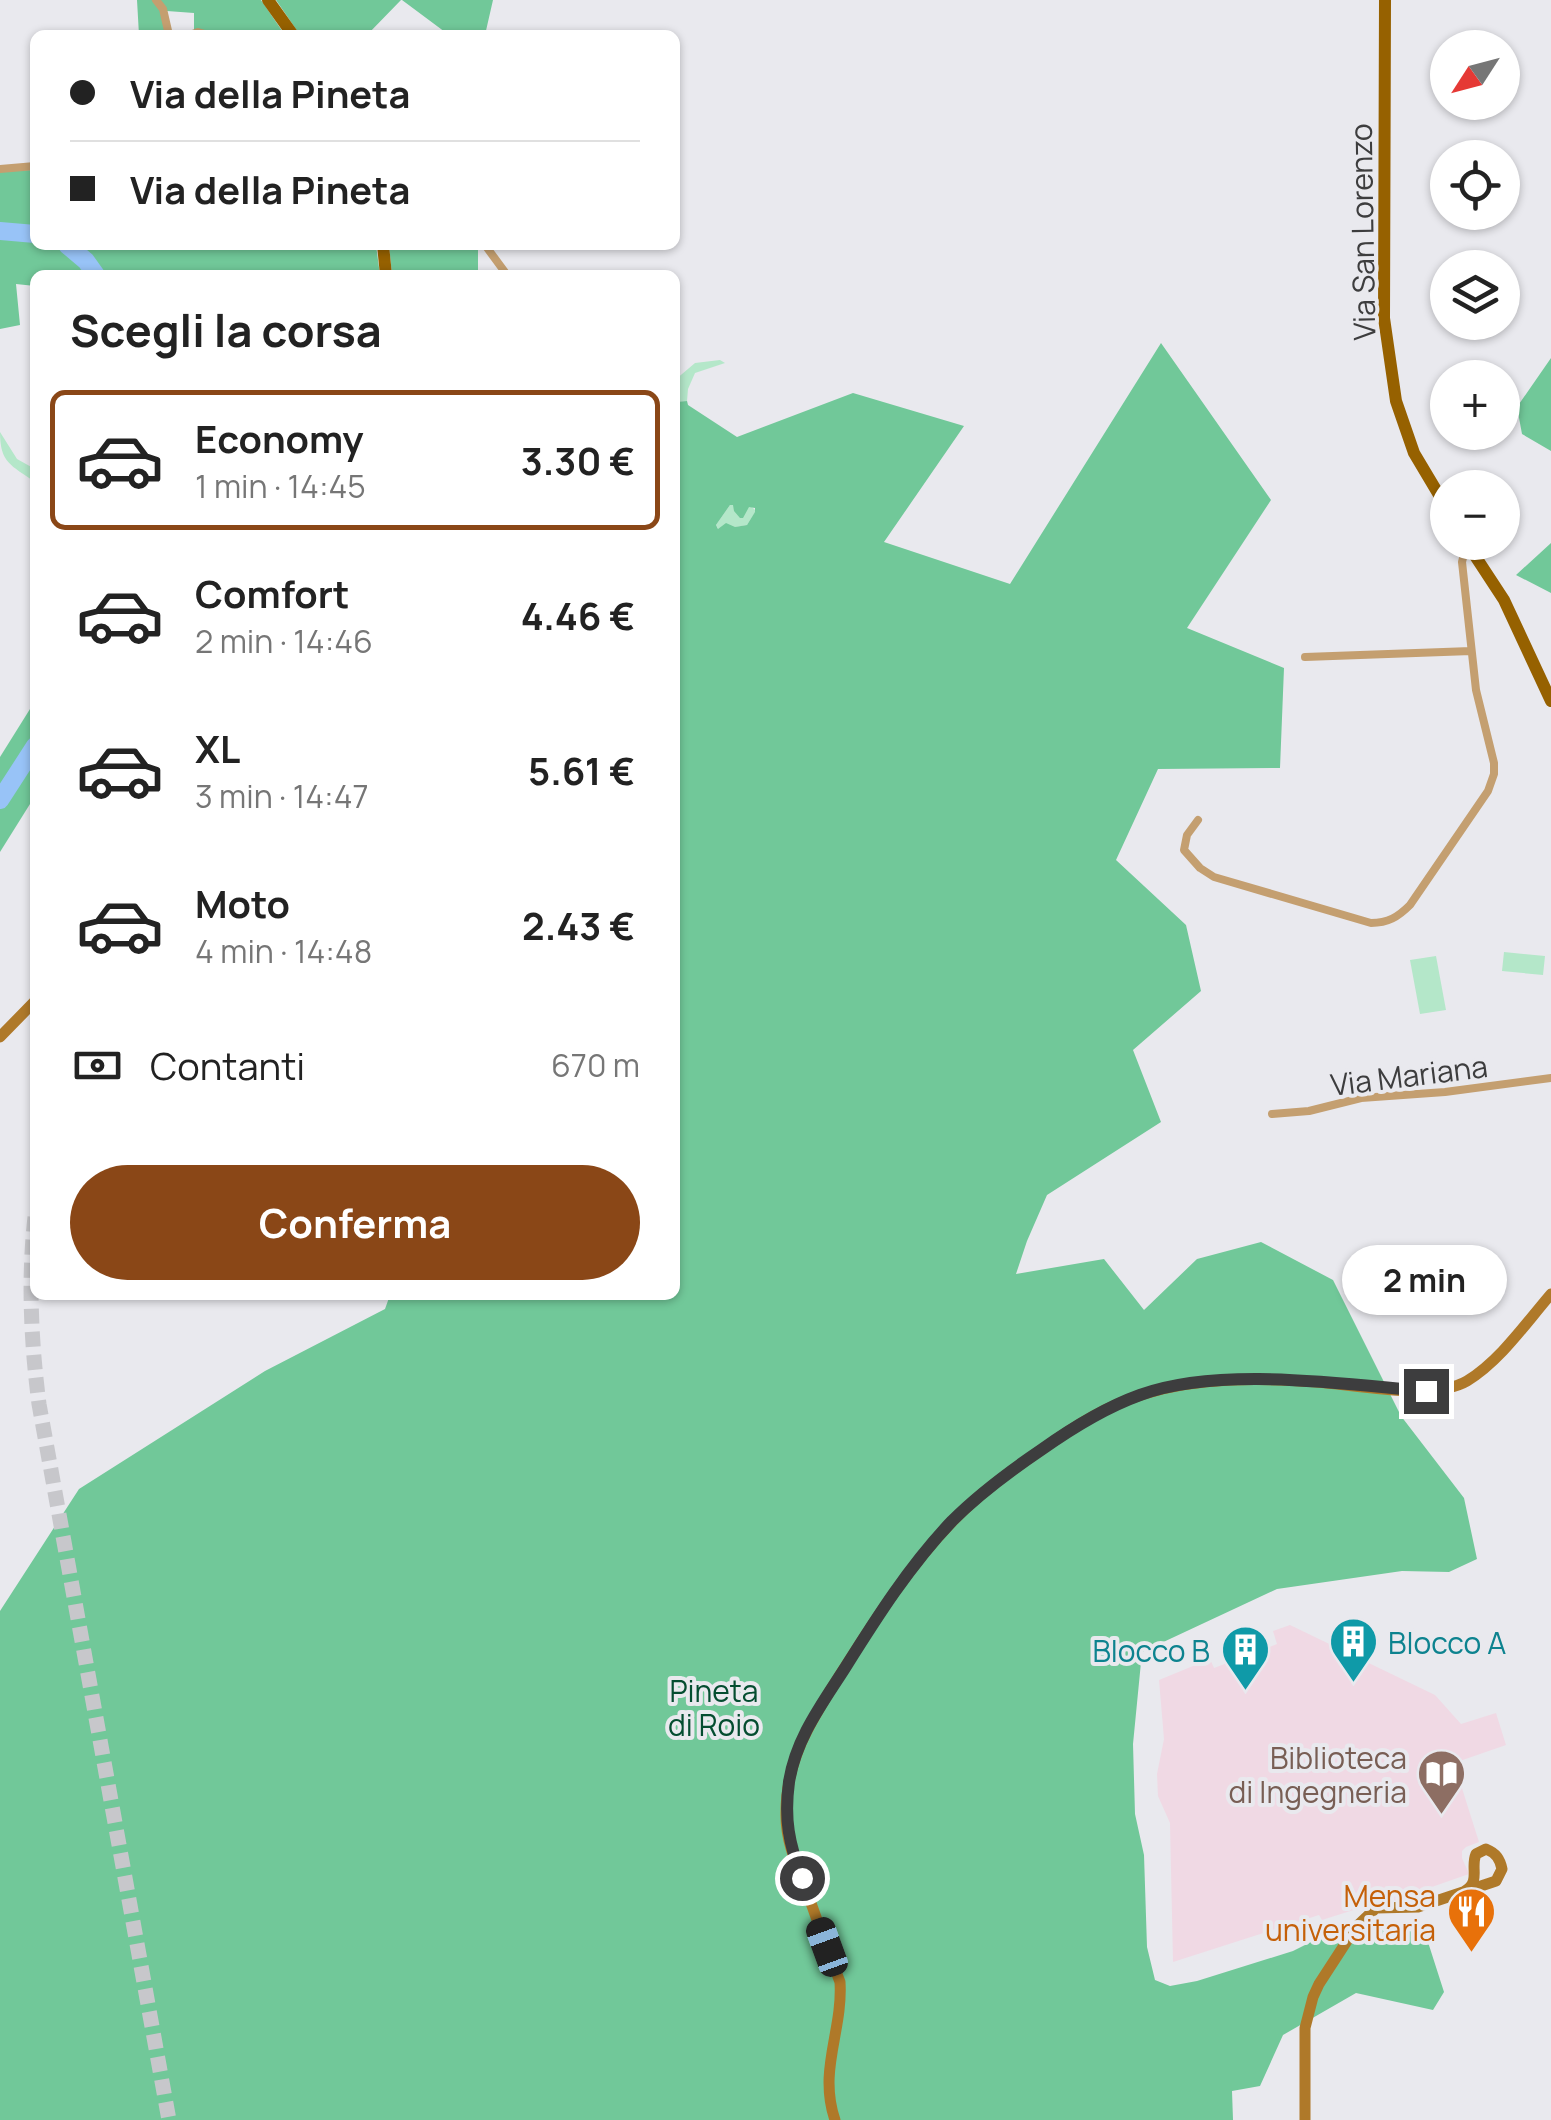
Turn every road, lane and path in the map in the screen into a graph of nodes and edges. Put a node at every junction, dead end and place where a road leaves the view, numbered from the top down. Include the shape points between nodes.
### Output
1 (156, 0) edge
2 (268, 0) edge
3 (1385, 0) edge
4 (168, 30) edge
5 (289, 30) edge
6 (30, 166) edge
7 (0, 169) edge
8 (488, 250) edge
9 (503, 270) edge
10 (1430, 480) edge
11 (1462, 560) edge
12 (1478, 560) edge
13 (1471, 651) junction
14 (1305, 657) dead end
15 (1551, 701) edge
16 (1198, 820) dead end
17 (30, 1006) edge
18 (0, 1037) edge
19 (1551, 1078) edge
20 (1272, 1114) dead end
21 (1551, 1294) edge
22 (1474, 1871) junction
23 (1488, 1884) junction
24 (1465, 1890) junction
25 (835, 2120) edge
26 (1305, 2120) edge

1 - 4 street
2 - 5 main road
3 - 10 main road, Via San Lorenzo via 1384,318 1396,401
6 - 7 street
8 - 9 street
11 - 13 street
12 - 15 main road
13 - 14 street
13 - 16 street via 1492,783 1410,906 1393,920 1359,921 1206,873 1184,850
17 - 18 main road
19 - 20 street, Via Mariana
21 - 25 main road via 1493,1360 1448,1388 1221,1380 1141,1394 1074,1427 949,1524 884,1605 805,1731 790,1782 789,1844 840,1982 827,2083
22 - 23 main road
22 - 23 main road via 1476,1854 1486,1849 1496,1855 1501,1874
22 - 24 main road via 1474,1883
23 - 24 main road
24 - 26 main road via 1411,1908 1376,1908 1356,1927 1308,2013

